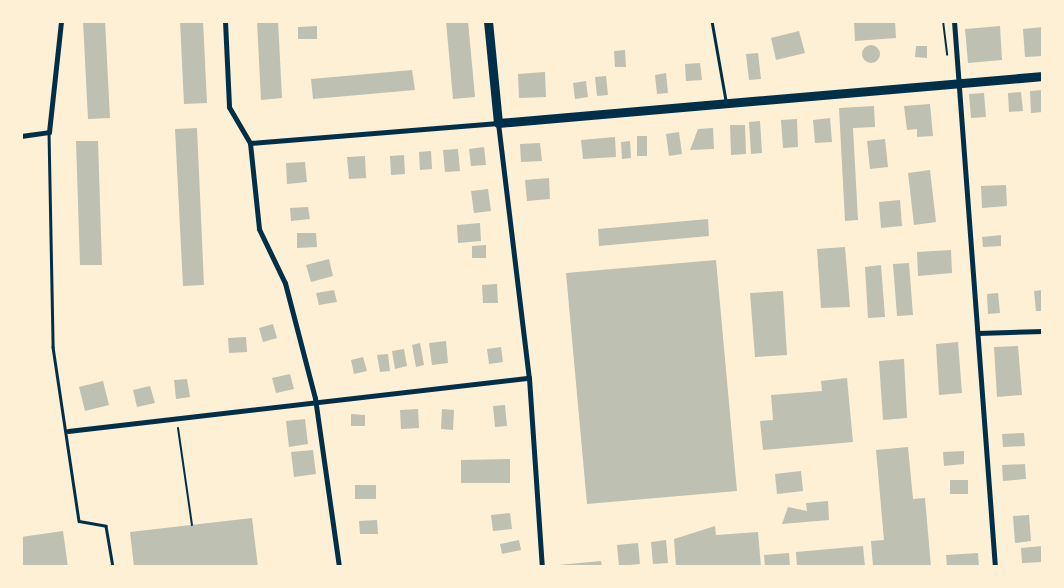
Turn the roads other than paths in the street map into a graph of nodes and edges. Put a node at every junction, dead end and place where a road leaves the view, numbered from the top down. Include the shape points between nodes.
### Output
1 (61, 21) edge
2 (225, 21) edge
3 (488, 21) edge
4 (712, 21) edge
5 (954, 21) edge
6 (1043, 76) edge
7 (962, 83) junction
8 (727, 103) junction
9 (498, 123) junction
10 (49, 132) junction
11 (21, 136) edge
12 (250, 143) junction
13 (1043, 331) edge
14 (978, 333) junction
15 (529, 378) junction
16 (315, 398) junction
17 (68, 430) junction
18 (113, 567) edge
19 (339, 567) edge
20 (542, 567) edge
21 (995, 567) edge

1 - 10 street
2 - 12 street via 229,107
3 - 9 main road
4 - 8 lane
5 - 7 street
6 - 7 main road
7 - 8 main road
7 - 14 street
8 - 9 main road
9 - 12 street
9 - 15 street
10 - 11 street
10 - 17 lane via 53,347
12 - 16 street via 259,229 285,283
13 - 14 street
14 - 21 street
15 - 16 street
15 - 20 street
16 - 17 street
16 - 19 street
17 - 18 lane via 79,521 106,526

